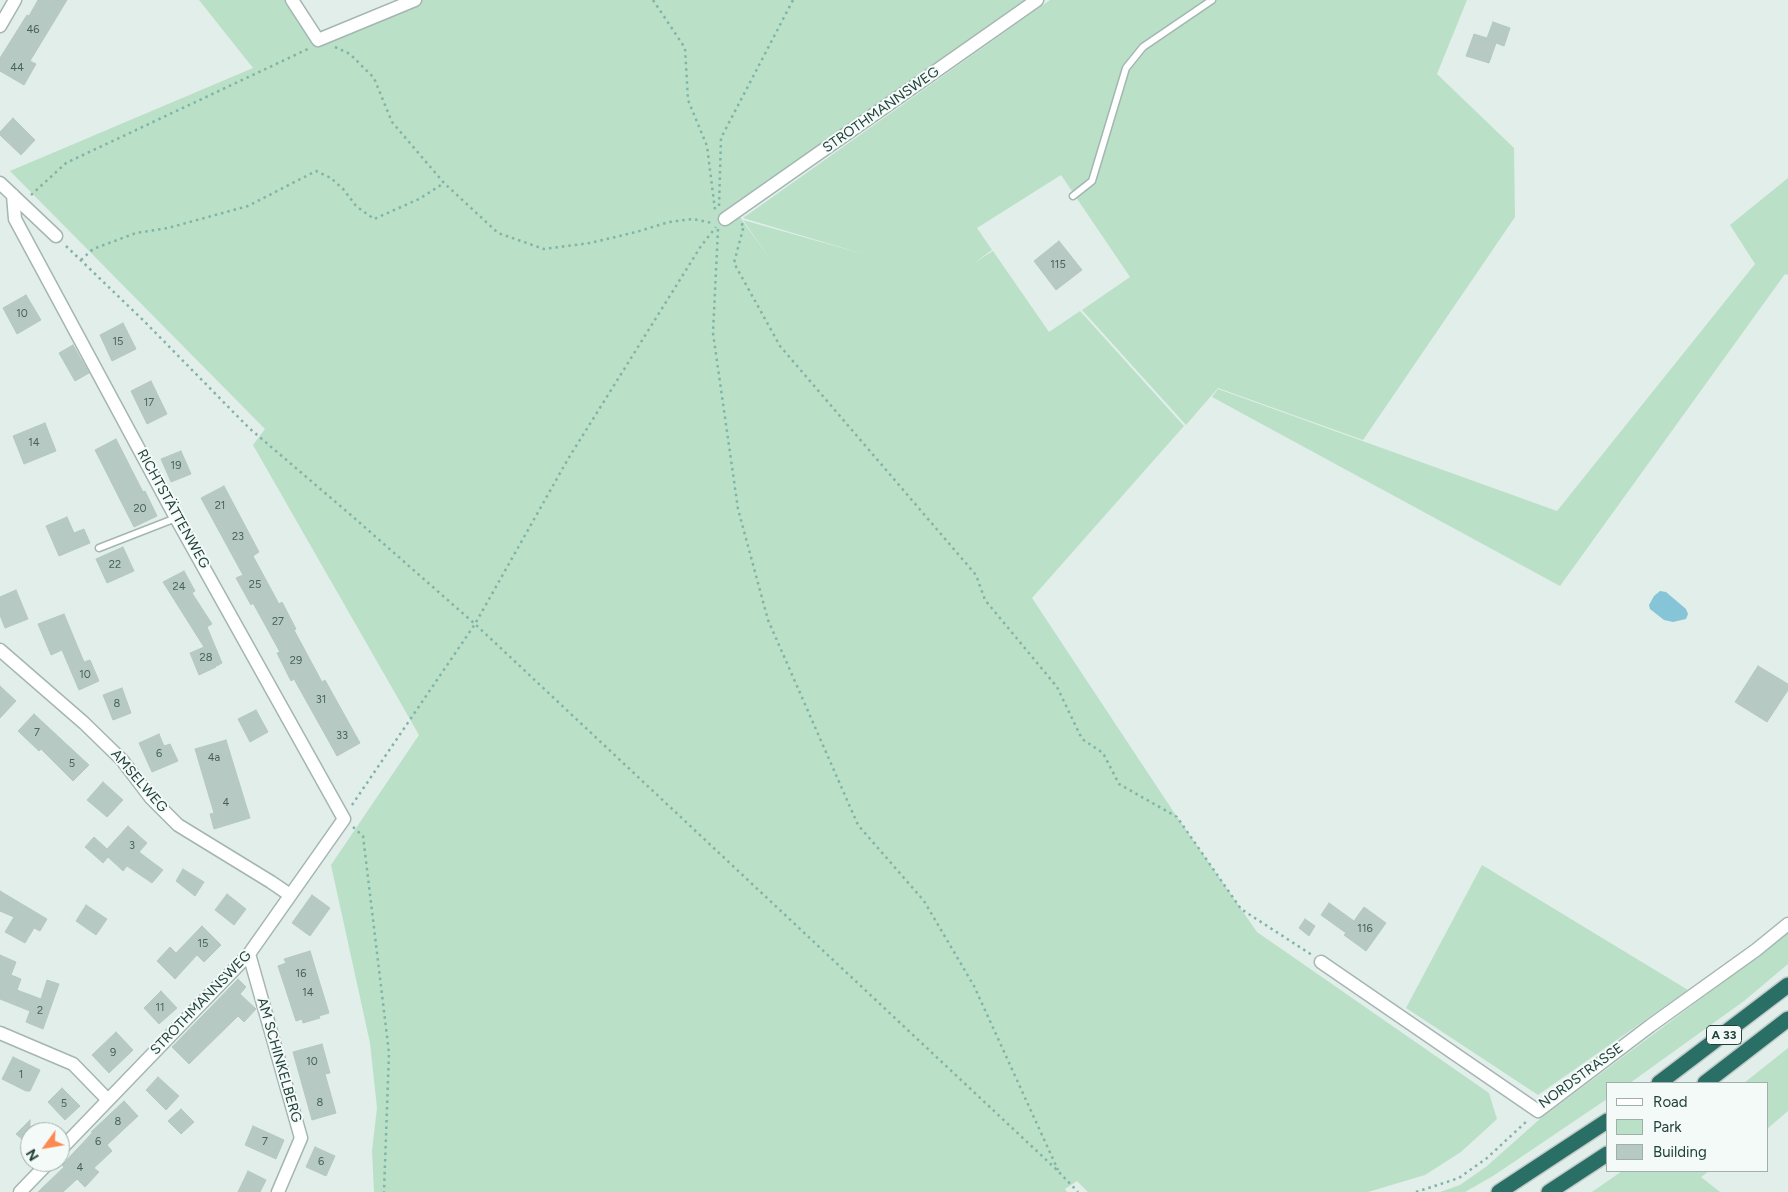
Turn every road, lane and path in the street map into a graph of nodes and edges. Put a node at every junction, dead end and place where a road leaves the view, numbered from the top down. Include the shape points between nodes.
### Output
1 (15, 0) edge
2 (292, 0) edge
3 (415, 0) edge
4 (652, 0) edge
5 (793, 0) edge
6 (1037, 0) edge
7 (1212, 0) edge
8 (0, 26) edge
9 (318, 40) junction
10 (0, 183) edge
11 (444, 183) junction
12 (1073, 196) dead end
13 (17, 199) junction
14 (720, 219) junction
15 (56, 236) joint
16 (81, 260) junction
17 (176, 518) junction
18 (99, 548) dead end
19 (475, 624) junction
20 (0, 650) edge
21 (344, 819) junction
22 (290, 895) junction
23 (1788, 924) edge
24 (249, 954) junction
25 (1321, 962) joint
26 (1788, 985) edge
27 (1788, 1019) edge
28 (0, 1033) edge
29 (1660, 1082) edge
30 (1706, 1082) edge
31 (108, 1100) junction
32 (1538, 1111) junction
33 (1606, 1122) edge
34 (70, 1140) edge
35 (1606, 1155) edge
36 (1058, 1171) junction
37 (39, 1172) edge
38 (20, 1192) edge
39 (278, 1192) edge
40 (384, 1192) edge
41 (1078, 1192) edge
42 (1416, 1192) edge
43 (1499, 1192) edge
44 (1549, 1192) edge

1 - 8 street
2 - 9 street
3 - 9 street
4 - 14 path via 685,48 688,100 707,146
5 - 14 path via 721,138
6 - 14 street, STROTHMANNSWEG
7 - 12 lane via 1143,47 1126,68 1092,181
9 - 11 path via 350,54 374,78 392,122
9 - 13 path via 307,50 66,164
10 - 13 street
11 - 14 path via 498,233 544,249 590,243 669,222
11 - 16 path via 419,199 374,219 356,206 330,178 316,171 248,206 168,228 136,233 93,250
13 - 15 street
13 - 17 street, RICHTSTÄTTENWEG via 15,219
14 - 19 path via 568,459
14 - 25 path via 744,225 734,263 780,346 976,575 985,600 1057,686 1082,739 1103,754 1119,784 1177,817 1241,909
14 - 36 path via 713,333 738,509 768,620 858,824 924,901 974,986
15 - 16 path
16 - 19 path via 249,428
17 - 18 lane
17 - 21 street, RICHTSTÄTTENWEG
19 - 21 path
19 - 36 path
20 - 22 street, AMSELWEG via 122,760 151,798 178,825
21 - 22 street, STROTHMANNSWEG
21 - 40 path via 363,836 389,1053
22 - 24 street, STROTHMANNSWEG
23 - 32 street, NORDSTRASSE
24 - 31 street, STROTHMANNSWEG
24 - 39 street, AM SCHINKELBERG via 302,1138
25 - 32 street, NORDSTRASSE
26 - 29 highway, A 33
27 - 30 highway, A 33
28 - 31 street via 72,1064
31 - 34 street, STROTHMANNSWEG
32 - 42 path via 1487,1158 1459,1178
33 - 43 highway
35 - 44 highway
36 - 41 path
37 - 38 street

